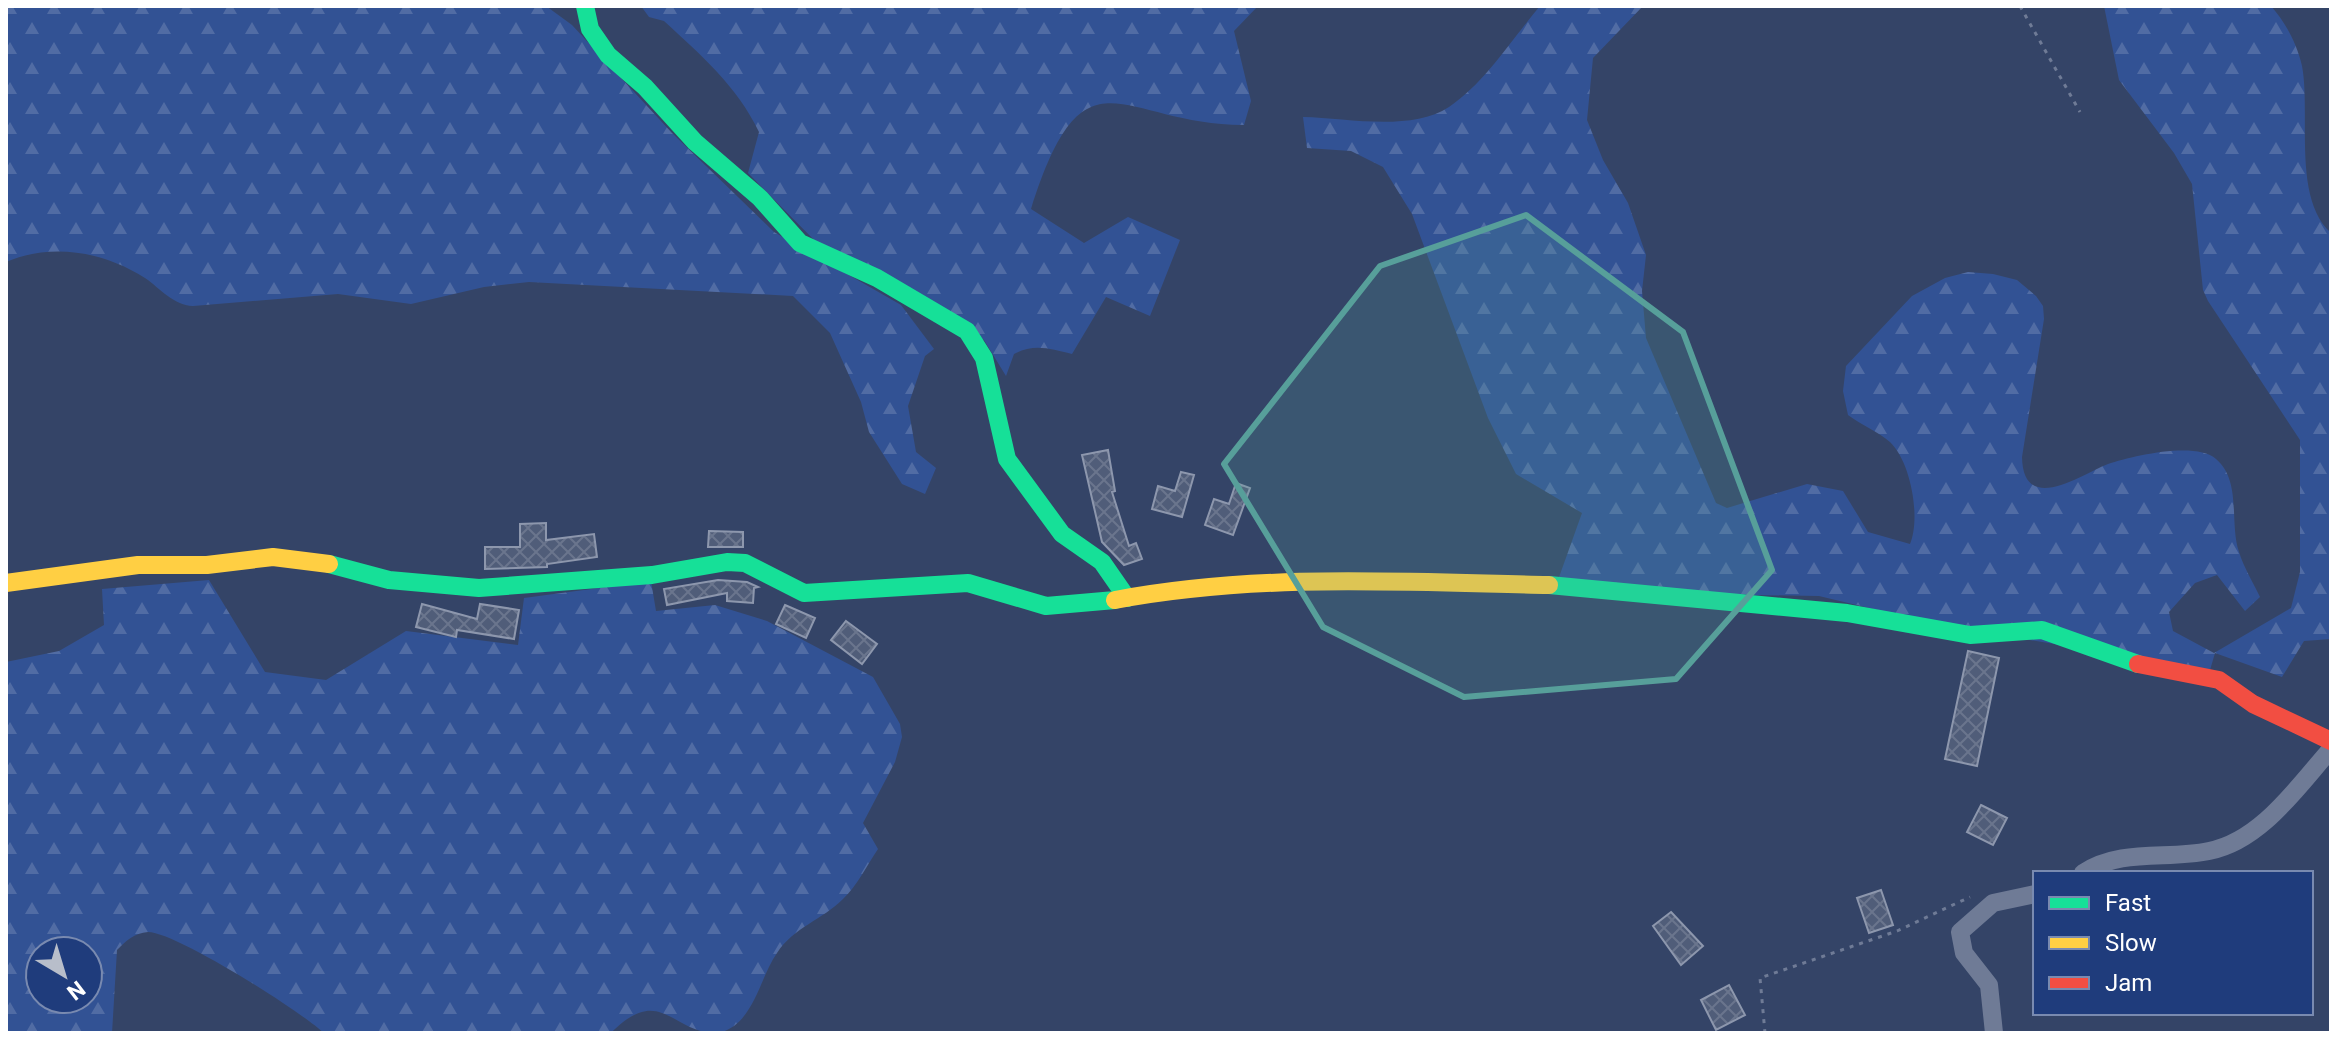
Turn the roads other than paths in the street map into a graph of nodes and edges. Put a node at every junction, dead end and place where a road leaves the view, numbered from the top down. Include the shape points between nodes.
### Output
1 (585, 6) edge
2 (6, 583) edge
3 (1127, 598) junction
4 (2331, 741) edge
5 (2331, 749) edge
6 (2087, 871) edge
7 (2033, 894) edge
8 (1994, 1033) edge

1 - 3 street via 590,29 608,55 760,198 800,243 877,278 967,331 984,358 1007,459 1062,534 1102,562
2 - 3 street via 138,565 207,565 273,557 325,563 389,580 479,588 652,575 727,562 757,567 798,592 816,595 968,583 1040,605
3 - 4 street via 1178,588 1283,580 1583,586 1847,613 1970,635 2042,630 2122,661 2219,680 2253,704
5 - 6 street via 2282,804 2224,848 2113,859
7 - 8 street via 1993,903 1967,923 1959,939 1989,985

